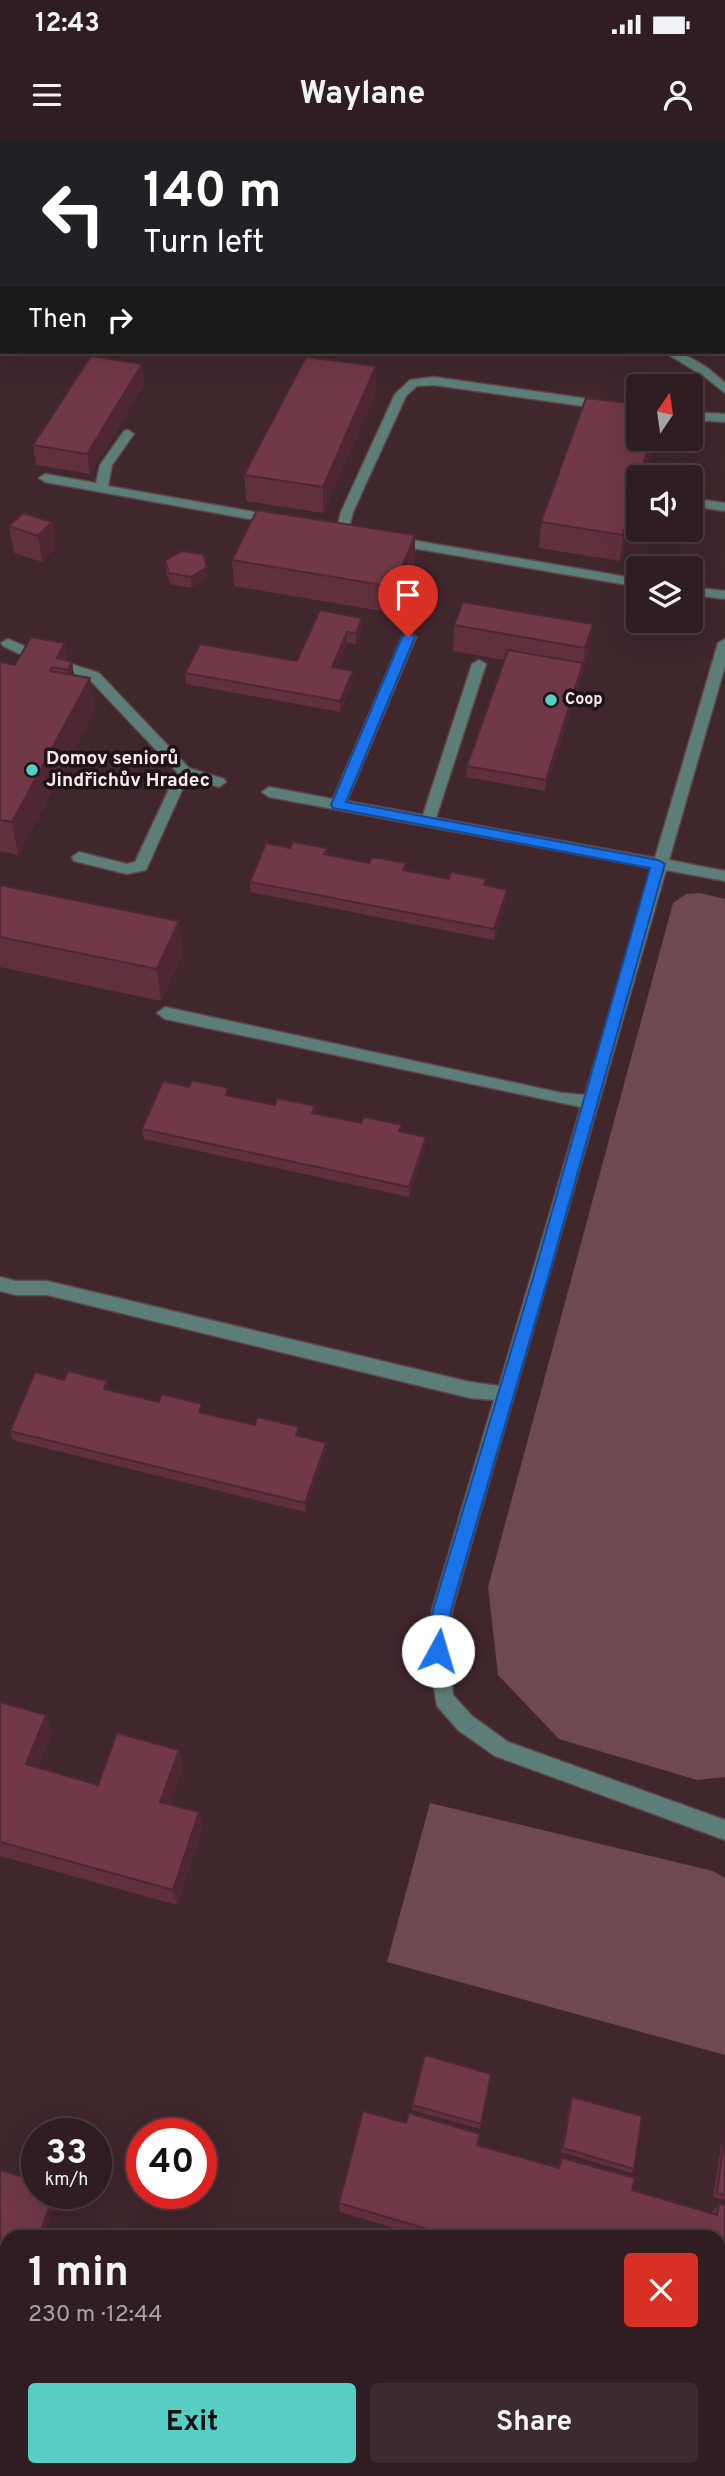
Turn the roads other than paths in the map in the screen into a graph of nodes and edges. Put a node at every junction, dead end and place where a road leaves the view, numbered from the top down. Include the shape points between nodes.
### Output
1 (674, 354) edge
2 (725, 389) edge
3 (626, 408) edge
4 (704, 417) edge
5 (725, 418) edge
6 (128, 434) dead end
7 (45, 478) dead end
8 (101, 489) junction
9 (703, 504) edge
10 (725, 507) edge
11 (286, 522) edge
12 (343, 532) edge
13 (381, 539) edge
14 (626, 581) edge
15 (703, 592) edge
16 (725, 595) edge
17 (408, 637) dead end
18 (8, 643) dead end
19 (725, 644) edge
20 (479, 664) dead end
21 (184, 771) junction
22 (219, 782) dead end
23 (269, 792) dead end
24 (338, 805) junction
25 (428, 821) junction
26 (79, 857) dead end
27 (658, 864) junction
28 (725, 876) edge
29 (165, 1013) dead end
30 (589, 1102) junction
31 (8, 1286) edge
32 (505, 1394) junction
33 (725, 1830) edge

1 - 2 street
3 - 12 street via 434,381 414,383 401,394
4 - 5 street
6 - 8 street via 106,464
7 - 8 street
8 - 11 street
9 - 10 street
13 - 14 street
15 - 16 street
17 - 24 street
18 - 21 street via 94,676
19 - 27 street
20 - 25 street
21 - 22 street
21 - 26 street via 141,866 127,869
23 - 24 street
24 - 25 street
25 - 27 street
27 - 28 street
27 - 30 street
29 - 30 street
30 - 32 street
31 - 32 street via 47,1288 470,1390
32 - 33 street via 442,1610 438,1651 444,1699 465,1723 502,1749

